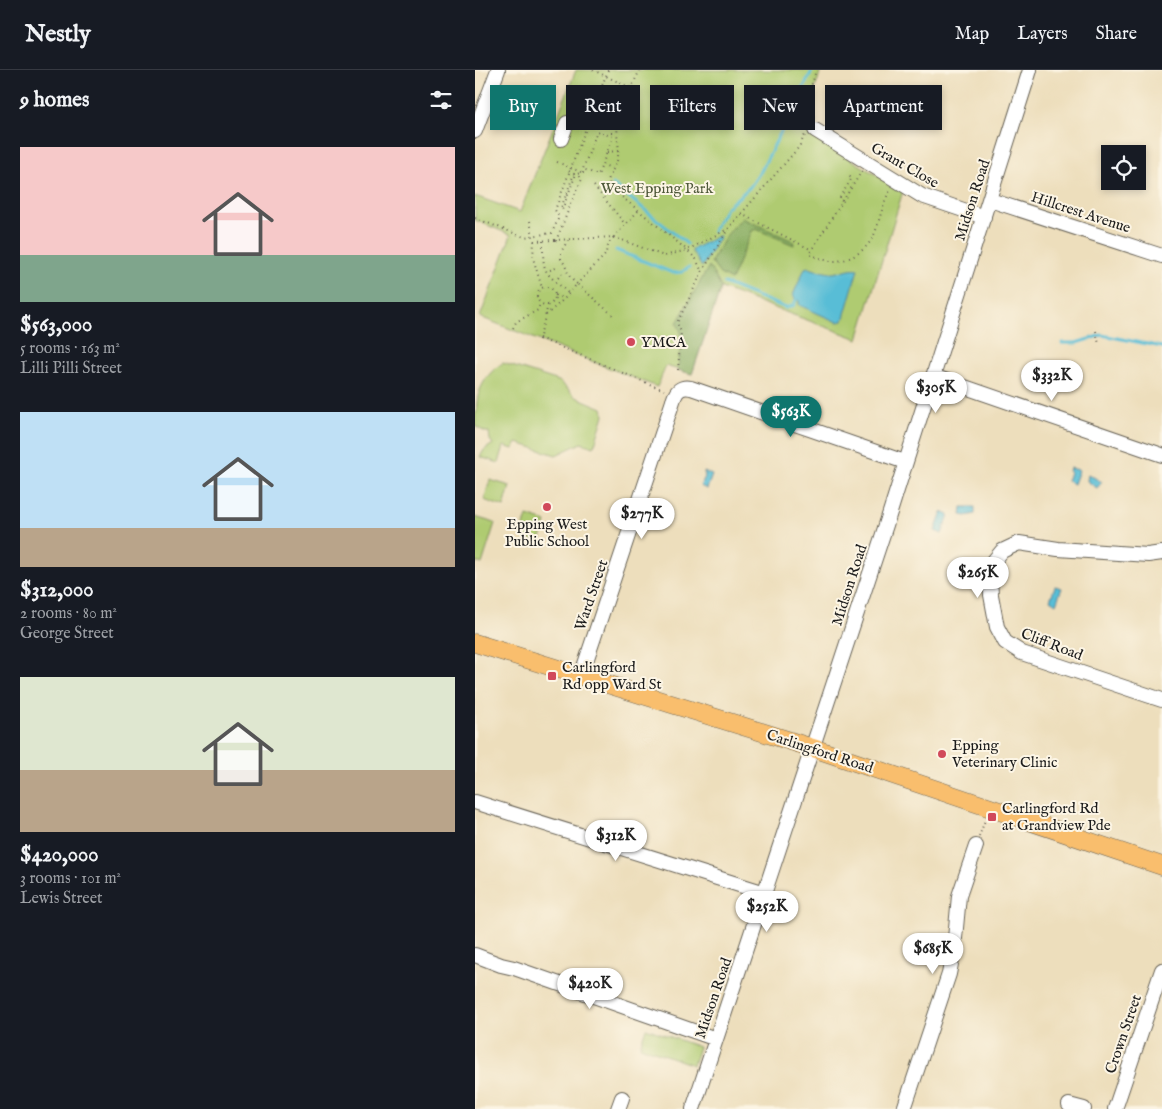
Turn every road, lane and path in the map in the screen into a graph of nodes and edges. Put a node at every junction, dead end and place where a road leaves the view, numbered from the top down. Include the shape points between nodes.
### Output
1 (498, 70) edge
2 (593, 70) edge
3 (608, 70) edge
4 (640, 70) edge
5 (816, 70) edge
6 (1030, 70) edge
7 (606, 76) junction
8 (625, 85) edge
9 (632, 85) edge
10 (566, 126) edge
11 (618, 130) edge
12 (815, 130) dead end
13 (475, 131) edge
14 (604, 133) junction
15 (617, 133) junction
16 (561, 139) dead end
17 (801, 144) junction
18 (805, 146) dead end
19 (619, 151) junction
20 (607, 152) junction
21 (557, 162) dead end
22 (602, 164) junction
23 (571, 167) junction
24 (583, 169) junction
25 (613, 169) junction
26 (569, 171) junction
27 (862, 171) dead end
28 (583, 173) junction
29 (579, 175) junction
30 (848, 176) dead end
31 (594, 186) dead end
32 (891, 189) dead end
33 (990, 200) junction
34 (843, 201) junction
35 (638, 211) junction
36 (741, 214) junction
37 (984, 217) junction
38 (475, 218) edge
39 (529, 221) dead end
40 (625, 224) junction
41 (728, 229) junction
42 (533, 236) junction
43 (614, 237) junction
44 (568, 240) junction
45 (534, 241) junction
46 (543, 241) junction
47 (556, 241) junction
48 (687, 250) junction
49 (812, 250) junction
50 (1162, 256) edge
51 (559, 266) dead end
52 (550, 270) dead end
53 (563, 272) dead end
54 (702, 272) junction
55 (558, 278) dead end
56 (577, 284) junction
57 (542, 288) junction
58 (569, 294) junction
59 (555, 295) junction
60 (564, 299) junction
61 (540, 303) junction
62 (548, 305) junction
63 (545, 315) junction
64 (615, 317) dead end
65 (513, 328) dead end
66 (1096, 331) dead end
67 (1099, 343) dead end
68 (678, 370) dead end
69 (933, 376) junction
70 (680, 391) junction
71 (1162, 456) edge
72 (905, 462) junction
73 (1162, 553) edge
74 (475, 643) edge
75 (581, 676) junction
76 (1162, 700) edge
77 (813, 748) junction
78 (475, 802) edge
79 (989, 807) junction
80 (976, 846) joint
81 (1162, 866) edge
82 (765, 893) junction
83 (475, 955) edge
84 (1162, 970) edge
85 (716, 1039) junction
86 (1069, 1105) dead end
87 (693, 1109) edge
88 (904, 1109) edge
89 (1084, 1109) edge
90 (1115, 1109) edge

1 - 13 street
2 - 7 path
3 - 7 path
4 - 9 path
5 - 17 path via 802,119 805,136
6 - 33 street, Midson Road
7 - 8 path
7 - 23 path
10 - 16 street
11 - 15 path
12 - 37 street, Grant Close via 922,196
14 - 15 path
14 - 20 path via 613,137
14 - 24 path via 597,131
15 - 19 path
17 - 18 path
17 - 36 path
19 - 20 path
19 - 25 path
20 - 22 path
21 - 23 path
22 - 24 path via 598,174
22 - 25 path
23 - 26 path
23 - 28 path
24 - 28 path
25 - 35 path via 608,180 611,188
26 - 29 path via 574,174 562,210 576,174
26 - 42 path via 555,210 559,217 553,233
27 - 34 path
28 - 29 path
29 - 47 path via 582,179
30 - 34 path via 852,178 839,199
31 - 40 path
32 - 49 path via 876,231 866,248 839,261 809,254
33 - 37 street, Midson Road
33 - 50 street, Hillcrest Avenue
34 - 49 path
35 - 40 path
35 - 48 path
36 - 41 path
36 - 49 path
37 - 69 street, Midson Road
38 - 42 path via 524,237
39 - 42 path
40 - 43 path
41 - 48 path
41 - 54 path
42 - 45 path
43 - 44 path
43 - 48 path via 664,256
43 - 56 path via 605,255
44 - 47 path
44 - 56 path via 561,259 568,277
45 - 46 path
45 - 57 path via 533,258
46 - 47 path
46 - 58 path via 547,275
48 - 54 path
51 - 52 path
53 - 55 path
54 - 68 path via 677,323 681,332
56 - 58 path
56 - 64 path
57 - 59 path via 550,288
57 - 61 path via 537,295
58 - 60 path
59 - 60 path
59 - 62 path
60 - 63 path
61 - 62 path
61 - 65 path via 538,310 516,322
62 - 63 path
63 - 70 path via 539,339
66 - 67 path
69 - 71 street
69 - 72 street, Midson Road
70 - 72 street
70 - 75 street, Ward Street
72 - 77 street, Midson Road
73 - 76 street, Cliff Road via 1148,555 1057,549 1019,543 1002,551 993,562 991,578 997,628 1005,642 1021,653
74 - 75 main road, Carlingford Road
75 - 77 main road, Carlingford Road
77 - 79 main road, Carlingford Road
77 - 82 street, Midson Road
78 - 82 street
79 - 80 path
79 - 81 main road, Carlingford Road
80 - 88 street via 959,896 949,974
82 - 85 street, Midson Road
83 - 85 street
84 - 90 street, Crown Street
85 - 87 street, Midson Road
86 - 89 street

